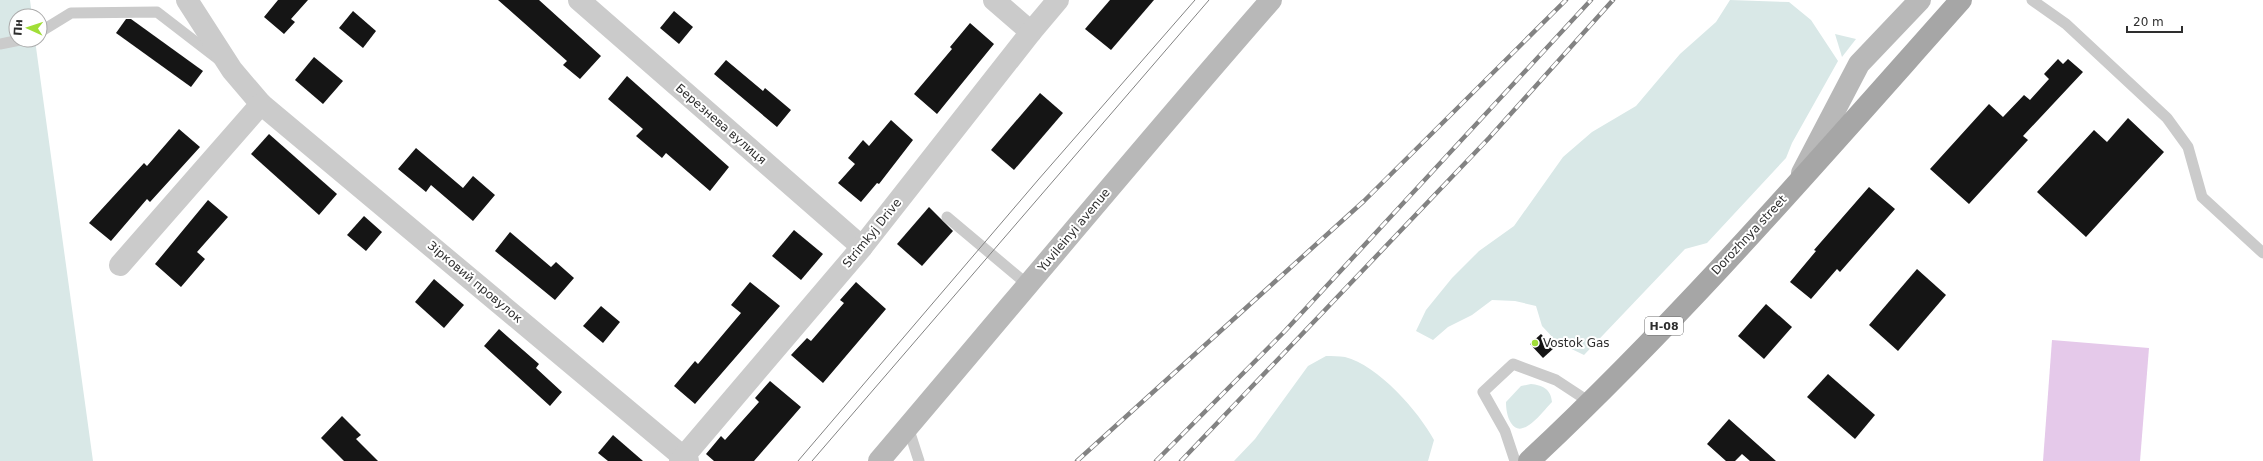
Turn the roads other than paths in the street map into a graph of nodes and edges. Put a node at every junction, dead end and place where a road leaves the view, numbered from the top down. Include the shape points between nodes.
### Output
1 (187, 0) edge
2 (579, 0) edge
3 (994, 0) edge
4 (1058, 0) edge
5 (1271, 0) edge
6 (1920, 0) edge
7 (1961, 0) edge
8 (2032, 0) edge
9 (48, 27) edge
10 (1031, 32) junction
11 (232, 70) junction
12 (261, 104) junction
13 (1795, 186) junction
14 (947, 217) dead end
15 (862, 247) junction
16 (2263, 253) edge
17 (120, 265) dead end
18 (1028, 286) junction
19 (1590, 403) junction
20 (908, 427) junction
21 (683, 460) edge
22 (879, 461) edge
23 (919, 461) edge
24 (1515, 461) edge
25 (1529, 461) edge

1 - 11 street, Зірковий провулок
2 - 15 street, Березнева вулиця
3 - 10 street
4 - 10 street, Strimkyj Drive
5 - 18 main road, Yuvileinyi avenue via 1151,137
6 - 13 main road via 1859,64
7 - 13 main road, Dorozhnya street / Н-08
8 - 16 lane via 2066,24 2167,118 2188,148 2202,197
9 - 11 lane via 70,13 157,12
10 - 15 street, Strimkyj Drive
11 - 12 street, Зірковий провулок
12 - 17 street
12 - 21 street, Зірковий провулок
13 - 19 main road, Dorozhnya street / Н-08
14 - 18 lane
15 - 21 street, Strimkyj Drive
18 - 20 main road, Yuvileinyi avenue
19 - 24 lane via 1556,380 1513,364 1483,392 1505,431
19 - 25 main road, Dorozhnya street / Н-08
20 - 22 main road, Yuvileinyi avenue
20 - 23 lane

